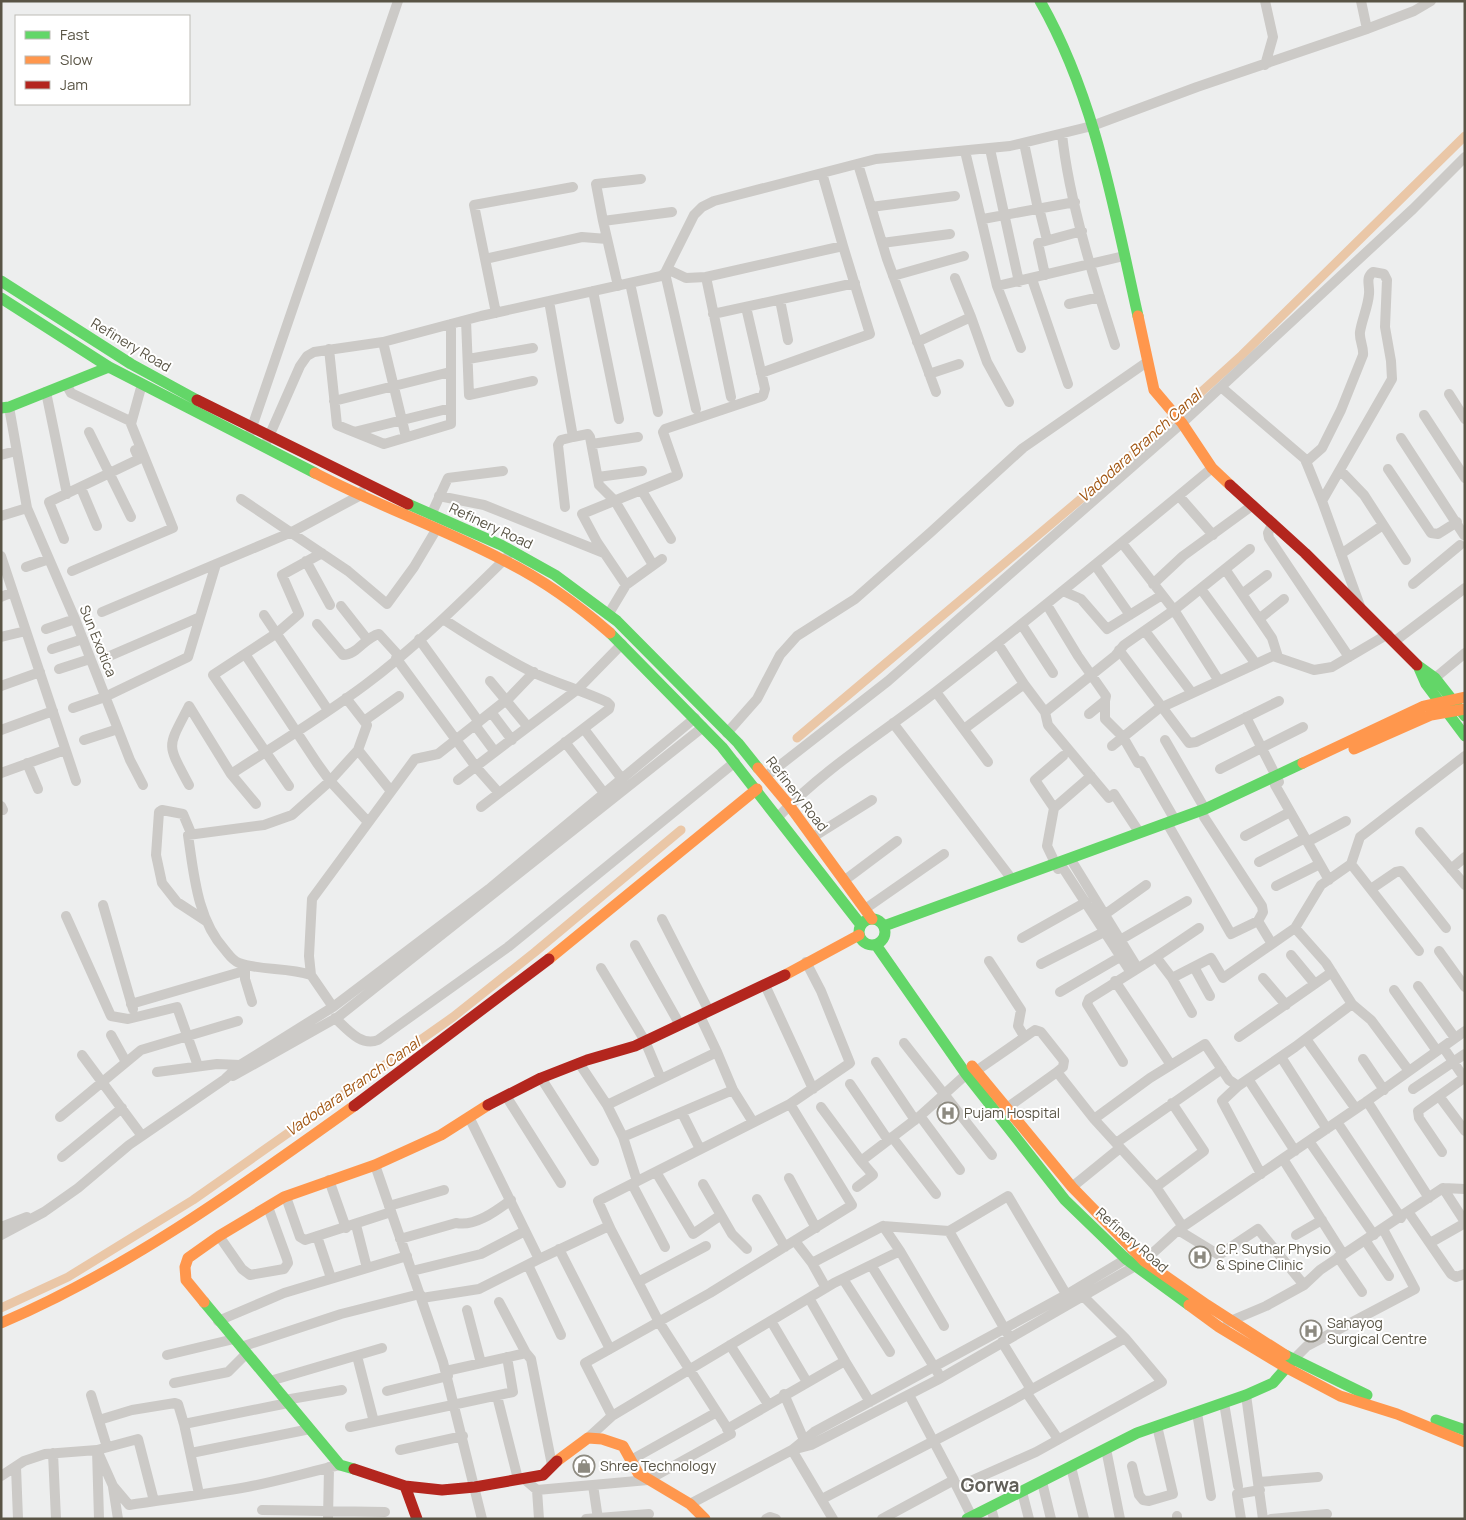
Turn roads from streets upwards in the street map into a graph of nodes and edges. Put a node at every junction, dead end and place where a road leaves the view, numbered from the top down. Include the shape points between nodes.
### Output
1 (398, 1) edge
2 (1040, 1) edge
3 (1265, 1) edge
4 (1361, 1) edge
5 (1431, 1) edge
6 (1367, 30) junction
7 (1264, 65) junction
8 (1092, 126) junction
9 (1062, 134) junction
10 (1024, 143) junction
11 (990, 148) junction
12 (965, 151) junction
13 (1465, 157) edge
14 (858, 164) junction
15 (822, 173) junction
16 (641, 179) dead end
17 (573, 187) dead end
18 (955, 196) dead end
19 (1075, 202) junction
20 (871, 207) junction
21 (1038, 209) junction
22 (672, 212) dead end
23 (1005, 215) junction
24 (983, 220) junction
25 (603, 221) junction
26 (1082, 231) junction
27 (950, 234) dead end
28 (607, 239) junction
29 (1047, 240) junction
30 (882, 243) junction
31 (843, 246) junction
32 (964, 256) dead end
33 (1124, 256) junction
34 (485, 259) junction
35 (1090, 263) junction
36 (666, 271) junction
37 (1045, 275) junction
38 (893, 276) junction
39 (706, 278) junction
40 (955, 278) dead end
41 (1032, 279) junction
42 (1, 281) edge
43 (1019, 282) junction
44 (630, 283) junction
45 (856, 283) junction
46 (618, 286) junction
47 (998, 286) junction
48 (14, 289) junction
49 (593, 291) junction
50 (1100, 297) junction
51 (4, 299) edge
52 (780, 300) junction
53 (549, 301) junction
54 (1069, 304) dead end
55 (746, 307) junction
56 (496, 313) junction
57 (713, 314) junction
58 (971, 317) junction
59 (466, 320) junction
60 (451, 324) junction
61 (788, 340) dead end
62 (383, 342) junction
63 (917, 342) junction
64 (1115, 345) dead end
65 (533, 348) dead end
66 (1022, 348) dead end
67 (329, 349) junction
68 (468, 359) junction
69 (1147, 362) junction
70 (959, 364) dead end
71 (109, 367) junction
72 (450, 372) junction
73 (761, 373) junction
74 (929, 374) junction
75 (533, 381) dead end
76 (140, 383) junction
77 (66, 384) junction
78 (1068, 384) dead end
79 (394, 386) junction
80 (1220, 387) junction
81 (46, 392) junction
82 (936, 392) dead end
83 (1449, 394) dead end
84 (731, 397) dead end
85 (334, 401) junction
86 (1009, 402) dead end
87 (5, 408) edge
88 (451, 408) junction
89 (696, 409) dead end
90 (658, 412) dead end
91 (1424, 415) dead end
92 (1465, 418) edge
93 (128, 420) junction
94 (402, 420) junction
95 (618, 420) dead end
96 (1181, 422) junction
97 (253, 427) junction
98 (89, 432) dead end
99 (354, 432) junction
100 (270, 435) junction
101 (406, 437) junction
102 (573, 437) junction
103 (248, 438) junction
104 (638, 438) dead end
105 (1401, 438) dead end
106 (592, 444) junction
107 (264, 446) junction
108 (16, 451) junction
109 (1, 455) edge
110 (1306, 462) junction
111 (1212, 468) junction
112 (1388, 469) dead end
113 (1340, 470) junction
114 (504, 472) dead end
115 (642, 472) dead end
116 (109, 474) junction
117 (598, 477) junction
118 (1465, 478) edge
119 (365, 483) junction
120 (81, 488) junction
121 (642, 491) junction
122 (67, 494) junction
123 (360, 496) junction
124 (439, 496) junction
125 (1179, 496) junction
126 (241, 499) dead end
127 (615, 501) junction
128 (1322, 501) junction
129 (1252, 505) junction
130 (565, 507) dead end
131 (27, 508) junction
132 (431, 515) junction
133 (1, 516) edge
134 (131, 518) dead end
135 (1457, 522) junction
136 (1273, 523) junction
137 (1383, 525) junction
138 (96, 526) dead end
139 (436, 530) junction
140 (292, 532) junction
141 (1213, 535) junction
142 (64, 539) dead end
143 (671, 539) dead end
144 (1463, 541) edge
145 (1122, 543) junction
146 (1250, 549) dead end
147 (513, 551) junction
148 (322, 553) junction
149 (604, 553) junction
150 (1341, 554) junction
151 (1, 556) edge
152 (49, 559) junction
153 (504, 560) junction
154 (1406, 560) dead end
155 (306, 561) junction
156 (216, 564) junction
157 (1095, 565) junction
158 (26, 566) dead end
159 (1225, 569) junction
160 (72, 571) dead end
161 (1267, 574) dead end
162 (1153, 584) junction
163 (1413, 584) dead end
164 (626, 585) junction
165 (1465, 588) edge
166 (1200, 589) junction
167 (1063, 591) junction
168 (13, 592) junction
169 (1242, 594) junction
170 (1162, 595) junction
171 (1, 597) edge
172 (1284, 599) dead end
173 (330, 605) dead end
174 (1046, 605) junction
175 (341, 606) dead end
176 (1361, 608) junction
177 (1174, 610) junction
178 (102, 612) dead end
179 (264, 615) dead end
180 (608, 615) junction
181 (1130, 615) junction
182 (200, 617) junction
183 (443, 618) junction
184 (75, 619) junction
185 (1259, 619) junction
186 (317, 624) dead end
187 (620, 625) junction
188 (1022, 625) junction
189 (46, 629) dead end
190 (26, 631) junction
191 (1145, 631) junction
192 (276, 634) junction
193 (613, 635) junction
194 (1, 637) edge
195 (1392, 637) junction
196 (82, 639) junction
197 (367, 639) junction
198 (419, 639) junction
199 (622, 644) junction
200 (998, 644) junction
201 (52, 649) dead end
202 (1119, 650) junction
203 (1465, 653) edge
204 (245, 654) junction
205 (397, 657) junction
206 (1278, 657) junction
207 (1349, 657) junction
208 (105, 658) dead end
209 (90, 659) junction
210 (1256, 664) junction
211 (1418, 665) junction
212 (59, 669) dead end
213 (40, 672) junction
214 (534, 672) junction
215 (1053, 673) dead end
216 (1091, 674) junction
217 (1435, 678) junction
218 (490, 681) dead end
219 (1219, 681) junction
220 (1024, 684) junction
221 (1, 686) edge
222 (578, 689) junction
223 (936, 692) junction
224 (1192, 693) junction
225 (108, 695) junction
226 (399, 696) dead end
227 (346, 698) junction
228 (1459, 698) edge
229 (505, 701) junction
230 (1105, 701) junction
231 (1279, 701) dead end
232 (1439, 701) junction
233 (1164, 707) junction
234 (73, 708) dead end
235 (328, 710) junction
236 (53, 711) junction
237 (1463, 711) edge
238 (491, 712) junction
239 (1045, 712) junction
240 (1447, 712) junction
241 (1089, 714) dead end
242 (1246, 717) junction
243 (695, 718) junction
244 (364, 721) junction
245 (477, 723) junction
246 (893, 723) junction
247 (528, 727) junction
248 (703, 727) junction
249 (1303, 727) dead end
250 (118, 729) junction
251 (584, 729) junction
252 (964, 729) junction
253 (1, 730) edge
254 (295, 733) junction
255 (730, 735) junction
256 (1465, 736) edge
257 (1123, 737) junction
258 (457, 739) junction
259 (84, 740) dead end
260 (512, 740) junction
261 (1165, 740) dead end
262 (565, 742) junction
263 (1112, 746) dead end
264 (1261, 746) junction
265 (722, 747) junction
266 (65, 750) junction
267 (358, 750) junction
268 (264, 752) junction
269 (495, 752) junction
270 (1063, 756) dead end
271 (1465, 756) edge
272 (735, 762) junction
273 (988, 762) dead end
274 (27, 763) junction
275 (476, 767) junction
276 (1220, 769) dead end
277 (1, 773) edge
278 (231, 774) junction
279 (1091, 776) junction
280 (765, 777) junction
281 (622, 778) junction
282 (458, 780) dead end
283 (76, 781) dead end
284 (330, 781) junction
285 (1277, 781) junction
286 (142, 785) dead end
287 (189, 785) dead end
288 (288, 786) dead end
289 (38, 789) dead end
290 (757, 789) junction
291 (391, 791) junction
292 (499, 793) junction
293 (604, 793) junction
294 (872, 800) dead end
295 (256, 804) dead end
296 (789, 805) junction
297 (481, 807) dead end
298 (1054, 808) junction
299 (1290, 812) junction
300 (1204, 813) junction
301 (778, 817) junction
302 (1346, 821) dead end
303 (368, 822) junction
304 (1171, 824) junction
305 (1139, 832) junction
306 (1420, 832) dead end
307 (191, 834) junction
308 (1244, 836) dead end
309 (812, 837) junction
310 (1306, 840) junction
311 (898, 841) dead end
312 (944, 854) dead end
313 (1465, 857) edge
314 (1259, 862) dead end
315 (1320, 864) junction
316 (1351, 864) junction
317 (1062, 866) junction
318 (1451, 870) junction
319 (1011, 878) junction
320 (845, 880) junction
321 (1329, 880) junction
322 (1146, 885) dead end
323 (1465, 885) edge
324 (1276, 886) dead end
325 (1371, 889) junction
326 (1086, 902) junction
327 (1187, 902) dead end
328 (103, 905) dead end
329 (869, 914) junction
330 (1104, 915) junction
331 (66, 916) dead end
332 (662, 919) dead end
333 (1258, 921) junction
334 (207, 922) junction
335 (1199, 928) dead end
336 (1295, 928) junction
337 (1446, 928) dead end
338 (860, 930) junction
339 (1104, 932) junction
340 (882, 937) junction
341 (1022, 938) dead end
342 (1120, 940) junction
343 (1272, 944) junction
344 (635, 945) dead end
345 (1419, 950) dead end
346 (1439, 951) dead end
347 (1291, 956) dead end
348 (1120, 957) junction
349 (1156, 957) junction
350 (989, 961) dead end
351 (806, 962) junction
352 (1041, 964) dead end
353 (1194, 967) junction
354 (244, 968) junction
355 (601, 968) dead end
356 (1134, 969) junction
357 (1332, 972) junction
358 (311, 975) junction
359 (1172, 978) junction
360 (1263, 978) dead end
361 (1115, 981) junction
362 (1315, 984) junction
363 (765, 985) junction
364 (1418, 986) dead end
365 (1465, 987) edge
366 (1394, 990) dead end
367 (1060, 992) dead end
368 (1210, 996) dead end
369 (252, 1002) dead end
370 (132, 1004) junction
371 (1352, 1004) junction
372 (1286, 1005) junction
373 (333, 1007) junction
374 (1192, 1013) dead end
375 (704, 1014) junction
376 (135, 1017) junction
377 (336, 1018) junction
378 (238, 1021) dead end
379 (680, 1025) junction
380 (1465, 1031) edge
381 (111, 1035) dead end
382 (188, 1036) junction
383 (1024, 1036) junction
384 (1239, 1038) dead end
385 (1455, 1038) junction
386 (1306, 1039) junction
387 (645, 1041) junction
388 (904, 1043) dead end
389 (1440, 1049) junction
390 (717, 1052) junction
391 (1465, 1054) edge
392 (82, 1055) dead end
393 (1281, 1056) junction
394 (1363, 1060) dead end
395 (126, 1062) junction
396 (876, 1062) dead end
397 (1123, 1062) dead end
398 (1454, 1062) junction
399 (579, 1063) junction
400 (240, 1065) junction
401 (1171, 1065) junction
402 (198, 1066) junction
403 (1222, 1070) junction
404 (972, 1071) junction
405 (1409, 1071) junction
406 (157, 1072) dead end
407 (1057, 1072) junction
408 (541, 1078) junction
409 (1464, 1078) edge
410 (225, 1079) junction
411 (661, 1079) junction
412 (1248, 1079) junction
413 (102, 1082) junction
414 (850, 1084) dead end
415 (1238, 1086) junction
416 (813, 1089) junction
417 (1414, 1089) dead end
418 (734, 1090) junction
419 (1384, 1090) junction
420 (945, 1094) junction
421 (506, 1096) junction
422 (1439, 1096) junction
423 (1367, 1102) junction
424 (1172, 1103) junction
425 (790, 1104) junction
426 (607, 1105) junction
427 (821, 1107) dead end
428 (122, 1108) junction
429 (1008, 1108) junction
430 (1356, 1109) junction
431 (682, 1113) junction
432 (60, 1117) dead end
433 (469, 1117) junction
434 (917, 1118) junction
435 (1094, 1119) junction
436 (753, 1122) junction
437 (1337, 1122) junction
438 (1327, 1129) junction
439 (1465, 1130) edge
440 (142, 1136) junction
441 (623, 1137) junction
442 (890, 1139) junction
443 (1310, 1141) junction
444 (1118, 1146) junction
445 (700, 1149) junction
446 (1295, 1151) junction
447 (1442, 1152) dead end
448 (992, 1155) dead end
449 (62, 1157) dead end
450 (1283, 1159) junction
451 (594, 1161) dead end
452 (862, 1161) junction
453 (375, 1165) junction
454 (960, 1170) dead end
455 (656, 1172) junction
456 (1261, 1174) junction
457 (789, 1178) dead end
458 (329, 1180) junction
459 (634, 1182) junction
460 (560, 1183) dead end
461 (703, 1184) dead end
462 (857, 1187) dead end
463 (1072, 1187) junction
464 (1156, 1187) junction
465 (1443, 1188) junction
466 (1465, 1189) edge
467 (444, 1190) dead end
468 (936, 1194) dead end
469 (286, 1197) junction
470 (1429, 1198) junction
471 (757, 1199) dead end
472 (511, 1200) junction
473 (268, 1207) junction
474 (390, 1209) junction
475 (721, 1215) junction
476 (1405, 1215) junction
477 (38, 1216) junction
478 (1322, 1220) junction
479 (1465, 1222) edge
480 (351, 1226) junction
481 (883, 1226) junction
482 (1, 1227) edge
483 (816, 1228) junction
484 (1180, 1228) junction
485 (1383, 1229) junction
486 (525, 1231) junction
487 (612, 1231) junction
488 (949, 1231) junction
489 (1, 1235) edge
490 (1296, 1235) dead end
491 (219, 1236) junction
492 (317, 1236) junction
493 (1369, 1237) junction
494 (400, 1238) junction
495 (795, 1241) junction
496 (1430, 1243) junction
497 (706, 1246) dead end
498 (665, 1247) dead end
499 (785, 1247) junction
500 (559, 1249) junction
501 (747, 1249) dead end
502 (900, 1251) junction
503 (406, 1256) junction
504 (1131, 1256) junction
505 (1341, 1256) junction
506 (539, 1259) junction
507 (812, 1264) junction
508 (1140, 1264) junction
509 (528, 1265) junction
510 (871, 1265) junction
511 (367, 1268) junction
512 (412, 1271) junction
513 (1465, 1274) edge
514 (1389, 1276) dead end
515 (331, 1278) junction
516 (843, 1278) junction
517 (638, 1282) junction
518 (1304, 1285) junction
519 (826, 1288) junction
520 (1362, 1292) dead end
521 (1066, 1295) junction
522 (421, 1296) junction
523 (1084, 1297) junction
524 (809, 1298) junction
525 (498, 1302) dead end
526 (1073, 1304) junction
527 (467, 1310) dead end
528 (1231, 1319) junction
529 (772, 1320) junction
530 (218, 1321) junction
531 (659, 1322) junction
532 (1, 1323) edge
533 (944, 1326) dead end
534 (1221, 1328) junction
535 (561, 1335) dead end
536 (1005, 1336) junction
537 (1125, 1338) junction
538 (730, 1346) junction
539 (240, 1347) junction
540 (382, 1348) dead end
541 (610, 1349) junction
542 (890, 1352) dead end
543 (526, 1353) junction
544 (167, 1355) dead end
545 (357, 1356) junction
546 (507, 1357) junction
547 (845, 1361) junction
548 (481, 1363) junction
549 (1290, 1364) junction
550 (935, 1367) junction
551 (691, 1369) junction
552 (447, 1373) junction
553 (942, 1378) junction
554 (270, 1381) junction
555 (174, 1382) dead end
556 (806, 1382) junction
557 (342, 1390) dead end
558 (388, 1390) dead end
559 (1029, 1391) junction
560 (784, 1394) junction
561 (90, 1395) dead end
562 (909, 1395) junction
563 (1246, 1395) junction
564 (498, 1396) junction
565 (287, 1401) junction
566 (870, 1402) junction
567 (1224, 1403) junction
568 (768, 1404) junction
569 (456, 1405) junction
570 (716, 1412) junction
571 (1196, 1412) junction
572 (612, 1416) junction
573 (99, 1420) junction
574 (374, 1422) junction
575 (184, 1424) junction
576 (1157, 1426) junction
577 (350, 1427) dead end
578 (726, 1429) junction
579 (310, 1430) junction
580 (1465, 1430) edge
581 (463, 1436) junction
582 (588, 1438) junction
583 (1058, 1439) junction
584 (804, 1440) junction
585 (933, 1440) junction
586 (1465, 1442) edge
587 (102, 1449) junction
588 (1106, 1449) junction
589 (400, 1450) dead end
590 (792, 1450) junction
591 (53, 1453) junction
592 (191, 1453) junction
593 (631, 1460) junction
594 (335, 1466) junction
595 (552, 1466) junction
596 (1132, 1466) dead end
597 (16, 1467) junction
598 (1071, 1467) junction
599 (1, 1476) edge
600 (1318, 1477) dead end
601 (520, 1479) junction
602 (648, 1480) junction
603 (1042, 1482) junction
604 (955, 1484) junction
605 (593, 1485) junction
606 (113, 1486) junction
607 (405, 1486) junction
608 (1238, 1486) dead end
609 (1259, 1486) junction
610 (475, 1487) junction
611 (536, 1490) junction
612 (1022, 1492) junction
613 (199, 1494) junction
614 (1211, 1496) dead end
615 (822, 1499) junction
616 (154, 1501) junction
617 (690, 1504) junction
618 (262, 1510) dead end
619 (384, 1512) dead end
620 (992, 1513) edge
621 (649, 1514) dead end
622 (328, 1515) edge
623 (1320, 1516) edge
624 (598, 1518) edge
625 (970, 1518) edge
626 (1285, 1518) edge
627 (18, 1519) edge
628 (56, 1519) edge
629 (99, 1519) edge
630 (118, 1519) edge
631 (418, 1519) edge
632 (482, 1519) edge
633 (538, 1519) edge
634 (586, 1519) edge
635 (705, 1519) edge
636 (766, 1519) edge
637 (776, 1519) edge
638 (833, 1519) edge
639 (882, 1519) edge
640 (1029, 1519) edge
641 (1051, 1519) edge
642 (1084, 1519) edge
643 (1120, 1519) edge
644 (1241, 1519) edge
645 (1263, 1519) edge
646 (1271, 1519) edge

1 - 97 street
2 - 8 street via 1077,82
3 - 7 street via 1273,37
4 - 6 street
5 - 6 street
6 - 7 street
7 - 8 street
8 - 9 street
8 - 33 street via 1104,164
9 - 10 street
9 - 19 street
10 - 11 street
10 - 21 street
11 - 12 street
11 - 23 street
12 - 14 street via 876,159
12 - 24 street
13 - 80 street
14 - 15 street
14 - 20 street
15 - 31 street
15 - 36 street via 714,201 702,208 694,215
16 - 25 street via 596,184
17 - 34 street via 474,205
18 - 20 street
19 - 21 street
19 - 26 street
20 - 30 street
21 - 23 street
21 - 29 street
22 - 25 street
23 - 24 street
23 - 43 street
24 - 47 street
25 - 28 street
26 - 29 street
26 - 35 street
27 - 30 street
28 - 34 street via 582,237
28 - 46 street
29 - 37 street via 1037,246
30 - 38 street
31 - 39 street
31 - 45 street
32 - 38 street
33 - 35 street
33 - 69 street
34 - 56 street
35 - 37 street
35 - 50 street
36 - 39 street via 686,278
36 - 44 street
36 - 89 street
37 - 41 street
38 - 63 street
39 - 57 street
40 - 58 street
41 - 43 street
41 - 78 street
42 - 48 street, Refinery Road
43 - 47 street
44 - 46 street
44 - 90 street
45 - 52 street
45 - 73 street via 870,334
46 - 49 street
47 - 66 street
48 - 51 street
48 - 97 street, Refinery Road via 136,367
49 - 53 street
49 - 95 street
50 - 54 street
50 - 64 street
51 - 71 street, Refinery Road
52 - 55 street
52 - 61 street
53 - 56 street
53 - 102 street
55 - 57 street
55 - 73 street
56 - 59 street
57 - 84 street
58 - 63 street
58 - 86 street via 986,362
59 - 60 street
59 - 68 street
60 - 62 street
60 - 72 street
62 - 67 street
62 - 79 street
63 - 74 street
65 - 68 street
67 - 85 street
67 - 100 street via 314,352 304,359
68 - 75 street via 470,395
69 - 96 street via 1154,390
69 - 255 street via 1023,448 855,598 797,636 780,655 757,699
70 - 74 street
71 - 76 street, Refinery Road
71 - 77 street
72 - 79 street
72 - 88 street
73 - 121 street via 765,393 760,397 664,430 678,475
74 - 82 street
76 - 93 street
76 - 103 street, Refinery Road
76 - 160 street via 131,424 174,528
77 - 81 street
77 - 93 street via 76,396
79 - 85 street
79 - 94 street
80 - 96 street
80 - 110 street
81 - 87 street
81 - 122 street
83 - 92 street
85 - 99 street via 337,425
87 - 108 street, Sun Exotica
88 - 94 street
88 - 101 street via 451,424
91 - 118 street
93 - 116 street via 128,432 139,459
94 - 99 street
94 - 101 street
96 - 111 street
96 - 280 street via 888,681
97 - 100 street, Refinery Road
97 - 103 street
98 - 116 street
99 - 101 street via 384,444
100 - 107 street
100 - 119 street, Refinery Road
102 - 106 street via 588,434
102 - 130 street via 558,444
103 - 107 street, Refinery Road
104 - 106 street
105 - 135 street
106 - 117 street
107 - 123 street, Refinery Road
108 - 109 street
108 - 131 street, Sun Exotica
110 - 113 street via 1322,448 1355,375 1364,349 1360,333 1369,293 1368,281 1373,272 1380,273 1387,280 1385,327 1392,378
110 - 128 street
111 - 125 street
111 - 129 street
112 - 135 street via 1431,533 1438,534
113 - 128 street
113 - 137 street via 1364,496
114 - 124 street via 450,477
115 - 117 street
116 - 120 street
116 - 134 street
117 - 127 street via 599,485
119 - 123 street
119 - 132 street, Refinery Road
120 - 122 street
120 - 138 street
121 - 127 street
121 - 143 street
122 - 142 street via 49,502
123 - 139 street, Refinery Road
123 - 140 street
124 - 132 street
124 - 149 street via 484,505
125 - 141 street
125 - 145 street
126 - 140 street
127 - 149 street via 582,514
127 - 164 street via 657,562
128 - 150 street
129 - 136 street
129 - 141 street
131 - 133 street
131 - 152 street, Sun Exotica
132 - 147 street, Refinery Road
135 - 144 street
136 - 176 street
136 - 207 street via 1269,538
137 - 150 street
137 - 154 street
139 - 148 street via 387,604
139 - 153 street, Refinery Road
140 - 148 street
140 - 156 street
141 - 162 street via 1183,556
144 - 163 street
145 - 157 street
145 - 162 street
146 - 159 street
147 - 153 street
147 - 180 street, Refinery Road via 555,575
148 - 155 street
149 - 164 street
150 - 176 street
151 - 168 street
152 - 158 street
152 - 184 street, Sun Exotica
153 - 183 street
153 - 193 street, Refinery Road via 586,612
155 - 173 street
155 - 192 street via 282,575 299,614
156 - 178 street
156 - 182 street
157 - 167 street
157 - 181 street
159 - 166 street
159 - 169 street
161 - 169 street
162 - 170 street
164 - 180 street
165 - 195 street
166 - 177 street
166 - 210 street
167 - 174 street
167 - 181 street via 1081,599 1105,628
168 - 171 street
168 - 190 street
169 - 185 street
170 - 177 street
170 - 181 street
172 - 185 street
174 - 188 street
174 - 216 street
175 - 197 street
176 - 195 street
177 - 191 street
177 - 219 street
179 - 192 street
180 - 187 street, Refinery Road
182 - 208 street
182 - 225 street via 188,657
183 - 198 street
183 - 214 street via 486,647
184 - 189 street
184 - 196 street, Sun Exotica
185 - 206 street via 1274,642
186 - 197 street via 343,655
187 - 193 street
187 - 255 street, Refinery Road
188 - 200 street
188 - 215 street
190 - 194 street
190 - 213 street
191 - 202 street
191 - 224 street
192 - 204 street
192 - 235 street
193 - 199 street, Refinery Road
195 - 207 street
195 - 211 street
196 - 201 street
196 - 209 street, Sun Exotica
197 - 205 street via 381,634
198 - 205 street
198 - 245 street
199 - 222 street
199 - 243 street, Refinery Road
200 - 220 street
200 - 223 street
202 - 216 street
202 - 233 street
203 - 217 street
204 - 254 street
204 - 268 street via 213,675
205 - 227 street
205 - 258 street
206 - 207 street via 1314,670 1332,667
206 - 210 street
209 - 212 street
209 - 225 street, Sun Exotica
210 - 219 street
211 - 217 street
211 - 232 street via 1426,684
213 - 221 street
213 - 236 street
214 - 222 street
214 - 229 street
216 - 230 street via 1106,696
216 - 239 street
217 - 228 street
218 - 229 street
219 - 224 street
220 - 239 street
220 - 252 street
222 - 247 street
222 - 251 street via 610,705
223 - 246 street
223 - 252 street
224 - 233 street
225 - 234 street
225 - 250 street, Sun Exotica
226 - 244 street
227 - 235 street
227 - 244 street
228 - 232 street
228 - 237 street
229 - 238 street
229 - 247 street
230 - 241 street
230 - 257 street via 1105,719
231 - 242 street
232 - 240 street
232 - 285 street
233 - 242 street via 1189,742 1196,742
233 - 257 street
235 - 254 street
236 - 253 street
236 - 266 street
237 - 240 street
238 - 245 street
238 - 260 street
239 - 279 street via 1048,725
240 - 256 street
240 - 285 street via 1431,715
242 - 264 street
243 - 248 street, Refinery Road
243 - 281 street
244 - 267 street via 367,725
245 - 258 street
245 - 269 street
246 - 296 street via 844,757
246 - 319 street
247 - 260 street
248 - 265 street, Refinery Road
248 - 377 street
249 - 264 street
250 - 259 street
250 - 286 street, Sun Exotica
251 - 262 street
251 - 281 street
252 - 273 street
254 - 268 street
254 - 284 street
255 - 265 street
255 - 280 street, Refinery Road
257 - 263 street
257 - 304 street
258 - 275 street
258 - 291 street via 438,754 415,758
260 - 269 street
261 - 300 street
262 - 292 street
262 - 293 street
264 - 276 street
264 - 285 street
265 - 272 street, Refinery Road
266 - 274 street
266 - 283 street
267 - 284 street
267 - 291 street
268 - 278 street
268 - 288 street
269 - 275 street
270 - 298 street via 1035,780
271 - 316 street via 1360,837
272 - 290 street, Refinery Road
272 - 377 street via 508,947 378,1040 360,1040
274 - 277 street
274 - 289 street
275 - 282 street
275 - 292 street
278 - 287 street via 189,706 171,748
278 - 295 street
279 - 298 street
279 - 305 street via 1112,796
280 - 296 street, Refinery Road
281 - 293 street
284 - 303 street
284 - 307 street via 292,815 264,824
285 - 299 street
285 - 300 street
290 - 301 street, Refinery Road
290 - 532 street via 503,994 306,1140 205,1209 75,1289
291 - 303 street
292 - 297 street
293 - 373 street via 490,889
294 - 309 street
296 - 301 street
296 - 309 street, Refinery Road
298 - 317 street via 1047,846
299 - 308 street
299 - 310 street
300 - 304 street
300 - 333 street via 1262,906 1263,912
301 - 338 street, Refinery Road
302 - 310 street
303 - 358 street via 312,899
304 - 305 street
304 - 317 street
304 - 333 street via 1231,934
305 - 317 street
306 - 318 street
307 - 334 street via 188,835 194,880
307 - 334 street via 183,814 159,812 157,868 169,894
309 - 320 street, Refinery Road
310 - 314 street
310 - 315 street
311 - 320 street
312 - 329 street
313 - 318 street
315 - 321 street
315 - 324 street
316 - 321 street
316 - 325 street
317 - 319 street
317 - 326 street
317 - 330 street
317 - 340 street
318 - 323 street
319 - 340 street
320 - 329 street, Refinery Road
321 - 336 street via 1321,885
322 - 330 street
325 - 337 street via 1401,871
325 - 345 street
326 - 339 street
326 - 341 street
327 - 342 street
328 - 370 street
329 - 338 street
329 - 340 street via 880,921
330 - 342 street
331 - 376 street via 110,1013 113,1017
332 - 375 street
333 - 343 street
334 - 354 street via 216,940
335 - 349 street
336 - 343 street
336 - 357 street
338 - 340 street via 867,944
338 - 351 street
339 - 348 street
339 - 352 street
340 - 404 street, Refinery Road
342 - 356 street
343 - 353 street via 1223,978 1212,958
344 - 379 street
346 - 365 street
347 - 362 street
348 - 356 street
348 - 367 street
349 - 356 street
349 - 359 street
350 - 383 street via 1021,1010 1018,1026
351 - 363 street
351 - 416 street via 850,1063
353 - 359 street
353 - 368 street
354 - 358 street via 296,970
354 - 369 street
354 - 370 street
355 - 387 street
356 - 361 street
357 - 362 street
357 - 371 street
358 - 373 street
359 - 374 street
360 - 372 street
361 - 397 street via 1089,999 1087,1004
361 - 401 street
362 - 372 street
363 - 375 street
363 - 416 street
364 - 385 street
366 - 389 street
370 - 376 street
371 - 386 street
371 - 405 street via 1371,1020
372 - 384 street
373 - 400 street
375 - 379 street
375 - 390 street
376 - 382 street via 177,1007
377 - 410 street
378 - 382 street
379 - 387 street
380 - 385 street
381 - 395 street
382 - 395 street via 147,1047
382 - 402 street
383 - 404 street
383 - 407 street via 1032,1031 1041,1032 1064,1061 1063,1068
385 - 389 street
386 - 393 street
386 - 430 street
387 - 399 street
387 - 411 street
388 - 420 street
389 - 398 street
389 - 405 street
390 - 411 street
390 - 418 street
391 - 398 street
392 - 413 street
393 - 412 street
393 - 438 street
394 - 419 street
395 - 413 street
396 - 434 street
398 - 409 street
398 - 417 street
399 - 408 street
399 - 426 street
400 - 402 street
400 - 410 street
401 - 403 street via 1204,1044
401 - 435 street
402 - 406 street
403 - 415 street via 1228,1080
403 - 424 street
404 - 420 street
404 - 429 street, Refinery Road
404 - 504 street, Refinery Road via 1065,1200
405 - 419 street
407 - 429 street
407 - 435 street
408 - 421 street
408 - 451 street
409 - 422 street
410 - 440 street
411 - 426 street
412 - 415 street
412 - 446 street
413 - 428 street
413 - 432 street
414 - 442 street
415 - 456 street via 1222,1102
416 - 425 street
418 - 431 street
418 - 436 street
419 - 423 street
420 - 434 street
420 - 448 street
421 - 433 street
421 - 460 street
422 - 439 street
422 - 447 street via 1418,1114
423 - 430 street
423 - 470 street
424 - 444 street
424 - 464 street via 1204,1151
425 - 436 street
425 - 483 street via 852,1205
426 - 441 street
427 - 452 street
428 - 440 street
428 - 449 street
429 - 463 street, Refinery Road
430 - 437 street
431 - 441 street
431 - 445 street
433 - 453 street via 441,1135
433 - 472 street
434 - 442 street
434 - 454 street
435 - 444 street
436 - 445 street
437 - 438 street
437 - 476 street
438 - 443 street
440 - 477 street
441 - 459 street
442 - 452 street
442 - 468 street
443 - 446 street
443 - 493 street
444 - 463 street
444 - 464 street
445 - 455 street
446 - 450 street
450 - 456 street
450 - 478 street
452 - 462 street via 873,1175
453 - 458 street
453 - 474 street
455 - 459 street
455 - 475 street via 693,1234
456 - 484 street
457 - 483 street
458 - 469 street
458 - 480 street
459 - 487 street via 598,1201
459 - 498 street
461 - 475 street
463 - 504 street, Refinery Road
464 - 484 street
465 - 466 street
465 - 470 street
465 - 479 street
467 - 474 street
469 - 473 street
469 - 492 street via 302,1240
470 - 476 street
471 - 499 street
472 - 486 street
472 - 494 street via 465,1225 456,1223
473 - 491 street
473 - 491 street via 288,1259 284,1269 250,1275 242,1269
474 - 480 street
474 - 494 street
475 - 501 street via 734,1237
476 - 485 street
476 - 496 street
477 - 482 street
477 - 489 street
478 - 490 street
478 - 505 street
479 - 496 street
480 - 492 street
480 - 511 street
481 - 488 street
481 - 502 street
481 - 507 street
483 - 495 street
484 - 508 street
484 - 518 street via 1219,1255 1258,1229
485 - 493 street
485 - 549 street via 1415,1289 1307,1346
486 - 506 street
486 - 512 street via 482,1254
487 - 500 street via 609,1226
487 - 517 street
488 - 521 street via 1008,1196
488 - 536 street
491 - 530 street via 188,1258 185,1267 186,1280
492 - 515 street
493 - 505 street
493 - 514 street
494 - 503 street
495 - 499 street
495 - 507 street
496 - 513 street via 1451,1274 1456,1277
497 - 517 street
499 - 531 street
500 - 506 street
500 - 541 street
502 - 510 street
502 - 533 street
503 - 511 street
503 - 512 street
504 - 508 street, Refinery Road
504 - 521 street
505 - 518 street
505 - 520 street
506 - 509 street
507 - 519 street
508 - 523 street
508 - 528 street, Refinery Road
508 - 534 street, Refinery Road
509 - 522 street via 479,1289
509 - 535 street
510 - 516 street
510 - 550 street
511 - 515 street
512 - 522 street
515 - 530 street via 284,1293
516 - 519 street
516 - 542 street
517 - 531 street
518 - 528 street via 1266,1306
519 - 524 street
521 - 526 street
521 - 536 street
522 - 539 street via 341,1314
522 - 552 street
523 - 526 street
523 - 537 street
524 - 529 street
524 - 547 street
525 - 543 street
526 - 536 street
527 - 548 street
528 - 534 street
528 - 549 street, Refinery Road
529 - 538 street
529 - 556 street
530 - 539 street
531 - 541 street
531 - 551 street
534 - 549 street, Refinery Road
536 - 550 street
536 - 553 street
536 - 559 street
537 - 559 street
537 - 583 street via 1162,1382
538 - 551 street
538 - 568 street
539 - 544 street
539 - 554 street
539 - 555 street via 228,1372
540 - 545 street
541 - 572 street via 585,1363
543 - 546 street
543 - 595 street via 531,1359
545 - 554 street
545 - 574 street
546 - 548 street
546 - 564 street via 513,1392
547 - 556 street
547 - 566 street
548 - 552 street
549 - 563 street via 1278,1380
549 - 580 street, Refinery Road
549 - 586 street, Refinery Road via 1340,1396 1397,1414
550 - 553 street
550 - 566 street
551 - 570 street
551 - 572 street
552 - 558 street
552 - 569 street
553 - 562 street
554 - 565 street
556 - 560 street
557 - 565 street
559 - 583 street
559 - 585 street
560 - 568 street
560 - 584 street
561 - 573 street
562 - 585 street
562 - 590 street via 811,1445
563 - 567 street
563 - 609 street
564 - 569 street
564 - 601 street
565 - 575 street
565 - 579 street
566 - 584 street
567 - 571 street
567 - 608 street
568 - 578 street
569 - 574 street
569 - 581 street
570 - 578 street
570 - 593 street
571 - 576 street
571 - 614 street
572 - 582 street
573 - 575 street via 132,1410 176,1403
573 - 587 street
574 - 577 street
575 - 592 street
576 - 588 street
576 - 596 street via 1174,1494 1144,1500 1139,1495
578 - 602 street via 731,1434
579 - 592 street
579 - 594 street
581 - 589 street
581 - 610 street
582 - 593 street via 623,1446
582 - 595 street
583 - 604 street
584 - 590 street
585 - 604 street
585 - 615 street
587 - 591 street
587 - 606 street
587 - 616 street via 138,1438
587 - 629 street
588 - 598 street
588 - 643 street
590 - 615 street
590 - 617 street
591 - 597 street via 24,1461
591 - 628 street
592 - 613 street
593 - 602 street via 638,1473
594 - 607 street
594 - 613 street via 247,1487
594 - 622 street
595 - 601 street via 543,1475
597 - 599 street
597 - 627 street
598 - 603 street
598 - 642 street
600 - 609 street
601 - 610 street
601 - 611 street
602 - 605 street
602 - 617 street
603 - 612 street
603 - 641 street
604 - 625 street
604 - 639 street
605 - 611 street
605 - 624 street
606 - 616 street via 129,1504
606 - 630 street
607 - 610 street via 442,1490
607 - 631 street
609 - 644 street via 1237,1494
609 - 645 street
610 - 632 street
611 - 633 street
612 - 620 street
612 - 640 street
613 - 616 street
615 - 638 street
617 - 635 street
618 - 622 street
619 - 622 street
620 - 625 street
621 - 624 street
623 - 626 street
624 - 634 street
626 - 646 street
636 - 637 street

